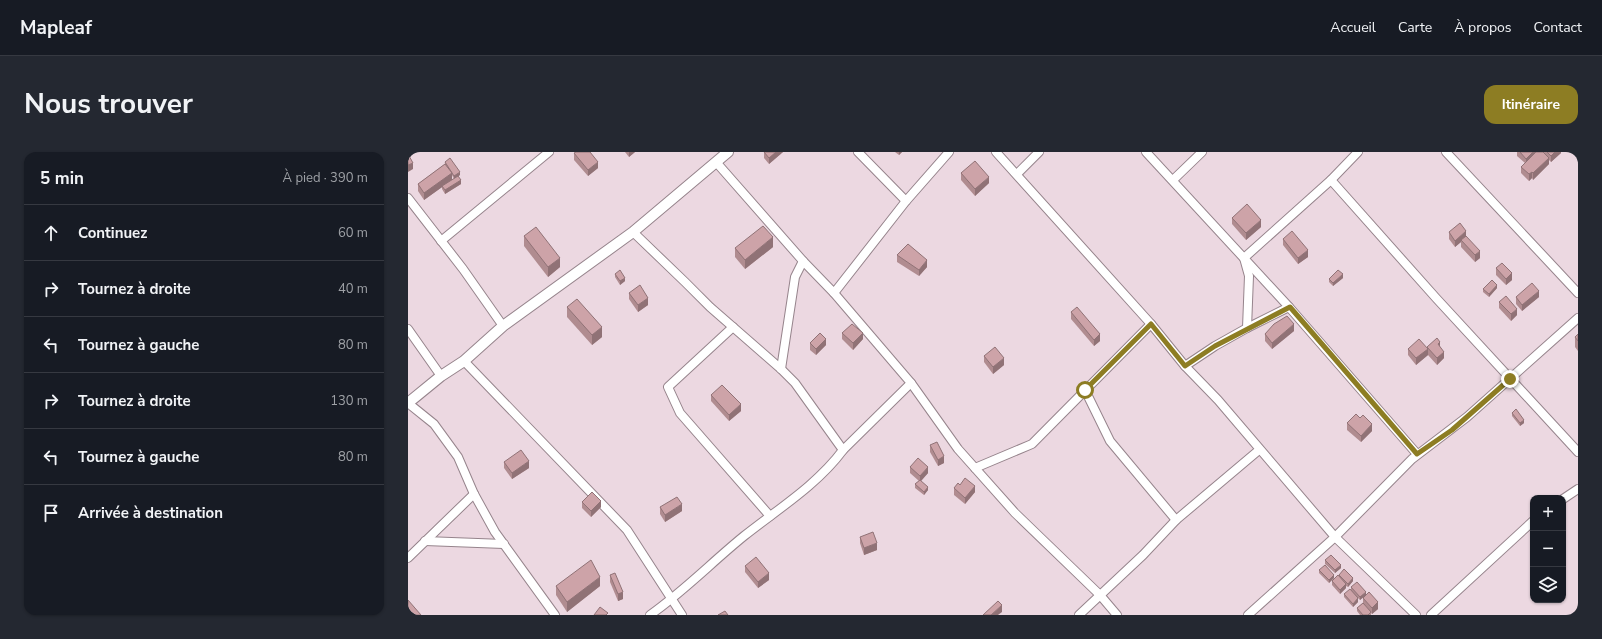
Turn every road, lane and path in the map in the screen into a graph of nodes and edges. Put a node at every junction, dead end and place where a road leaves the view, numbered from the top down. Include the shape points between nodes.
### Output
1 (549, 152) edge
2 (728, 152) edge
3 (858, 152) edge
4 (949, 152) edge
5 (996, 152) edge
6 (1040, 152) edge
7 (1146, 152) edge
8 (1202, 152) edge
9 (1358, 152) edge
10 (1446, 152) edge
11 (716, 162) junction
12 (1017, 174) junction
13 (1173, 180) junction
14 (1332, 180) junction
15 (408, 198) edge
16 (906, 201) junction
17 (633, 232) junction
18 (441, 241) junction
19 (1244, 258) junction
20 (803, 261) junction
21 (1578, 293) edge
22 (834, 294) junction
23 (1290, 307) junction
24 (1578, 318) edge
25 (1151, 324) junction
26 (503, 326) junction
27 (733, 328) junction
28 (1247, 328) junction
29 (408, 329) edge
30 (464, 361) junction
31 (1185, 366) junction
32 (781, 369) junction
33 (441, 376) junction
34 (1510, 379) junction
35 (911, 383) junction
36 (1085, 390) junction
37 (408, 403) edge
38 (843, 450) junction
39 (1259, 450) junction
40 (1578, 452) edge
41 (1417, 454) junction
42 (975, 468) junction
43 (1578, 489) edge
44 (474, 494) junction
45 (1566, 497) edge
46 (770, 516) junction
47 (1176, 520) junction
48 (1530, 524) edge
49 (1335, 537) junction
50 (425, 541) junction
51 (504, 544) junction
52 (408, 558) edge
53 (1100, 595) junction
54 (671, 600) junction
55 (555, 615) edge
56 (650, 615) edge
57 (682, 615) edge
58 (1079, 615) edge
59 (1117, 615) edge
60 (1248, 615) edge
61 (1416, 615) edge
62 (1431, 615) edge

1 - 18 street
2 - 11 street
3 - 16 street
4 - 16 street
5 - 12 street
6 - 12 street
7 - 13 street
8 - 13 street
9 - 14 street
10 - 21 street
11 - 17 street
11 - 20 street
12 - 25 street
13 - 19 street
14 - 19 street
14 - 34 street
15 - 18 street
16 - 22 street
17 - 26 street
17 - 27 street
18 - 26 street
19 - 23 street
19 - 28 street via 1249,276
20 - 22 street
20 - 32 street via 795,277
22 - 35 street
23 - 28 street
23 - 41 street
24 - 34 street
25 - 31 street
25 - 36 street
26 - 30 street
27 - 32 street
27 - 46 street via 668,387 680,413
28 - 31 street
29 - 33 street
30 - 33 street
30 - 54 street via 627,530
31 - 39 street via 1218,400
32 - 38 street via 795,383
33 - 37 street
34 - 40 street
34 - 41 street via 1452,430
35 - 38 street
35 - 42 street via 958,449
36 - 42 street via 1032,444
36 - 47 street via 1110,441
37 - 44 street via 434,424 458,457
38 - 46 street via 796,497
39 - 47 street
39 - 49 street
41 - 49 street
42 - 53 street via 1015,513
43 - 45 street
44 - 50 street
44 - 51 street
46 - 54 street via 722,554
47 - 53 street
48 - 62 street
49 - 60 street
49 - 61 street
50 - 51 street
50 - 52 street
51 - 55 street
53 - 58 street
53 - 59 street
54 - 56 street
54 - 57 street

